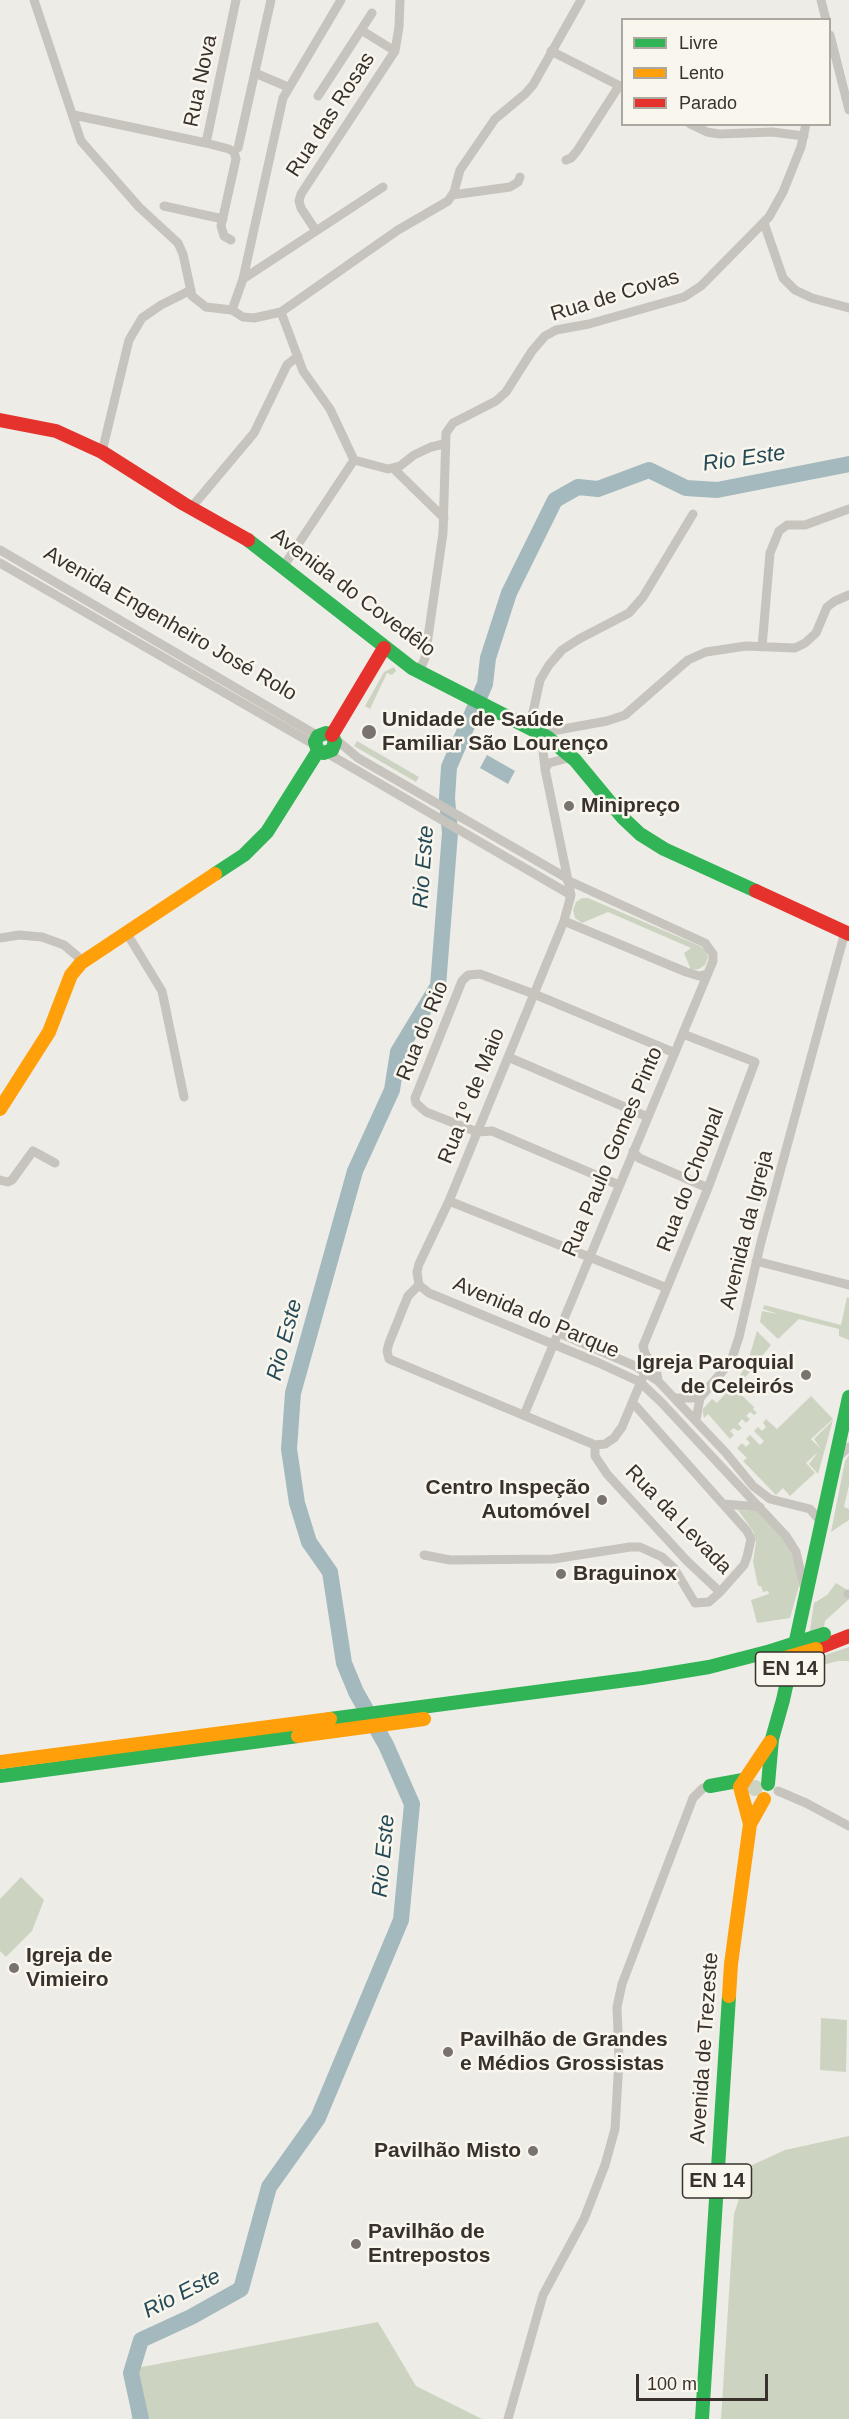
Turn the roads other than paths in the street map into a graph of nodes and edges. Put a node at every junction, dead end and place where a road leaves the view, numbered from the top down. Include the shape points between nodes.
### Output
1 (34, 0) edge
2 (236, 0) edge
3 (271, 0) edge
4 (341, 0) edge
5 (400, 0) edge
6 (581, 0) edge
7 (825, 1) edge
8 (372, 12) dead end
9 (826, 18) edge
10 (361, 30) junction
11 (395, 51) junction
12 (552, 51) junction
13 (832, 54) edge
14 (255, 73) junction
15 (621, 86) edge
16 (288, 87) junction
17 (318, 96) dead end
18 (849, 110) edge
19 (74, 116) junction
20 (695, 126) edge
21 (806, 126) edge
22 (804, 136) junction
23 (206, 143) junction
24 (238, 148) dead end
25 (566, 160) dead end
26 (520, 177) dead end
27 (383, 187) dead end
28 (452, 195) junction
29 (164, 206) dead end
30 (223, 219) junction
31 (764, 223) junction
32 (316, 231) junction
33 (231, 240) dead end
34 (243, 279) junction
35 (191, 290) junction
36 (849, 308) edge
37 (232, 310) junction
38 (281, 312) junction
39 (298, 356) junction
40 (0, 420) edge
41 (444, 444) junction
42 (102, 452) junction
43 (354, 460) junction
44 (393, 468) junction
45 (191, 508) junction
46 (849, 509) edge
47 (693, 514) dead end
48 (444, 518) junction
49 (0, 550) edge
50 (0, 563) edge
51 (283, 567) junction
52 (849, 595) edge
53 (762, 647) junction
54 (384, 648) junction
55 (419, 672) junction
56 (527, 725) junction
57 (544, 735) junction
58 (324, 743) junction
59 (572, 757) junction
60 (545, 769) junction
61 (566, 878) junction
62 (571, 895) junction
63 (564, 921) junction
64 (126, 932) junction
65 (847, 933) edge
66 (0, 938) edge
67 (83, 961) junction
68 (707, 974) junction
69 (534, 994) junction
70 (683, 1034) junction
71 (675, 1053) junction
72 (508, 1057) junction
73 (184, 1097) dead end
74 (0, 1109) edge
75 (648, 1117) junction
76 (477, 1132) junction
77 (633, 1151) junction
78 (55, 1163) dead end
79 (0, 1180) edge
80 (619, 1185) junction
81 (708, 1188) junction
82 (449, 1201) junction
83 (588, 1258) junction
84 (756, 1261) junction
85 (419, 1285) junction
86 (849, 1285) edge
87 (667, 1288) junction
88 (557, 1332) junction
89 (552, 1344) junction
90 (645, 1372) junction
91 (658, 1381) junction
92 (640, 1382) junction
93 (675, 1398) junction
94 (700, 1398) junction
95 (633, 1403) junction
96 (848, 1407) edge
97 (689, 1412) junction
98 (524, 1415) junction
99 (696, 1420) junction
100 (679, 1421) junction
101 (595, 1445) junction
102 (849, 1448) edge
103 (837, 1458) junction
104 (723, 1504) junction
105 (760, 1507) junction
106 (822, 1523) junction
107 (424, 1555) dead end
108 (720, 1592) junction
109 (806, 1599) junction
110 (849, 1624) edge
111 (849, 1636) edge
112 (823, 1641) junction
113 (316, 1728) junction
114 (772, 1739) junction
115 (0, 1762) edge
116 (0, 1776) edge
117 (745, 1778) junction
118 (710, 1786) junction
119 (769, 1790) junction
120 (743, 1796) junction
121 (750, 1824) junction
122 (849, 1826) edge
123 (508, 2419) edge
124 (702, 2419) edge

1 - 19 street
2 - 23 street, Rua Nova
3 - 14 street
4 - 16 street
5 - 11 street, Rua das Rosas
6 - 12 street
7 - 9 street
8 - 10 street, Rua das Rosas
10 - 11 street, Rua das Rosas
10 - 17 street, Rua das Rosas
11 - 32 street, Rua das Rosas via 301,194 301,208
12 - 15 street
12 - 28 street via 529,90 495,119 460,170
13 - 18 street
14 - 16 street
14 - 24 street
15 - 25 street via 577,151
16 - 34 street
19 - 23 street, Rua Nova
19 - 35 street via 81,141 139,207 178,243
20 - 22 street via 713,133 780,132
21 - 22 street, Rua de Covas
22 - 31 street, Rua de Covas via 783,192
23 - 30 street via 229,149 236,159
26 - 28 street via 510,187
27 - 32 street
28 - 38 street
29 - 30 street
30 - 33 street via 222,231
31 - 36 street via 783,278 795,290 812,298
31 - 41 street, Rua de Covas via 684,297 545,336 506,392 453,423
32 - 34 street
34 - 37 street
35 - 37 street via 192,296 206,307
35 - 42 street via 142,318 129,340
37 - 38 street via 254,318
38 - 39 street
39 - 43 street via 303,371 330,409
39 - 45 street via 282,373 254,433
40 - 42 main road, Avenida do Covedêlo via 56,431
41 - 44 street
41 - 48 street
42 - 45 main road, Avenida do Covedêlo
43 - 44 street
43 - 51 street
44 - 48 street
45 - 51 main road, Avenida do Covedêlo via 248,540
46 - 53 street via 805,525 782,527 772,543
47 - 56 street via 629,614 579,639 549,665 540,680
48 - 55 street via 425,658
49 - 58 street, Avenida Engenheiro José Rolo
50 - 58 street, Avenida Engenheiro José Rolo
51 - 54 main road, Avenida do Covedêlo
52 - 53 street via 827,607 816,633 805,643 795,648
53 - 57 street via 706,652 688,660 625,714
54 - 55 main road, Avenida do Covedêlo
54 - 58 main road
55 - 56 main road, Avenida do Covedêlo
56 - 57 main road, Avenida do Covedêlo
57 - 59 main road, Avenida do Covedêlo
57 - 60 street
58 - 61 street, Avenida Engenheiro José Rolo via 358,758
58 - 62 street, Avenida Engenheiro José Rolo via 434,816
58 - 64 main road via 267,832 251,849
59 - 60 street via 549,763
59 - 65 main road, Avenida do Covedêlo via 640,834 664,849
60 - 61 street
61 - 62 street
61 - 68 street, Avenida Engenheiro José Rolo via 705,943 713,954
62 - 63 street
63 - 68 street via 686,972
63 - 69 street, Rua 1º de Maio
64 - 67 main road
64 - 73 street via 162,991
65 - 84 street, Avenida da Igreja
66 - 67 street via 42,937 64,945
67 - 74 main road via 70,975 49,1032
68 - 70 street, Rua Paulo Gomes Pinto
69 - 71 street
69 - 72 street, Rua 1º de Maio
69 - 76 street, Rua do Rio via 480,974 468,975 462,981 415,1098 426,1112
70 - 71 street, Rua Paulo Gomes Pinto
70 - 81 street, Rua do Choupal via 755,1062
71 - 75 street, Rua Paulo Gomes Pinto
72 - 75 street
72 - 76 street, Rua 1º de Maio
75 - 77 street, Rua Paulo Gomes Pinto
76 - 80 street via 492,1131
76 - 82 street, Rua 1º de Maio
77 - 80 street, Rua Paulo Gomes Pinto
77 - 81 street via 639,1158
78 - 79 street via 33,1151 12,1180
80 - 83 street, Rua Paulo Gomes Pinto
81 - 87 street, Rua do Choupal
82 - 83 street
82 - 85 street, Rua 1º de Maio via 419,1264
83 - 87 street
83 - 88 street, Rua Paulo Gomes Pinto
84 - 86 street
84 - 94 street, Avenida da Igreja via 731,1361
85 - 89 street, Avenida do Parque via 429,1293
85 - 98 street via 408,1296 389,1343 389,1359
87 - 91 street, Rua do Choupal via 643,1346
88 - 89 street, Rua Paulo Gomes Pinto
88 - 90 street, Avenida do Parque
89 - 92 street, Avenida do Parque
89 - 98 street
90 - 91 street, Avenida do Parque
90 - 92 street
91 - 93 street, Avenida do Parque
92 - 95 street
92 - 100 street, Avenida do Parque
93 - 94 street
93 - 97 street, Avenida do Parque
94 - 99 street, Avenida da Igreja
95 - 101 street via 614,1438
95 - 104 street
96 - 103 main road, EN 14
97 - 99 street, Avenida do Parque
97 - 100 street
98 - 101 street
99 - 106 street, Avenida do Parque via 753,1486 770,1499 810,1509
100 - 105 street, Avenida do Parque
101 - 108 street, Rua da Levada via 595,1456 607,1474
102 - 103 street
103 - 106 main road, EN 14
104 - 105 street, Rua da Levada
104 - 108 street, Rua da Levada via 751,1539 744,1565
105 - 109 street, Avenida do Parque via 796,1552
106 - 109 main road, EN 14
107 - 108 street via 450,1560 553,1559 640,1547 662,1557 674,1568 695,1603 709,1602
109 - 114 main road, EN 14
110 - 112 main road
111 - 112 main road
112 - 113 main road, bridge via 770,1657 510,1701
113 - 115 main road
113 - 116 main road
114 - 117 main road, EN 14
114 - 119 main road, EN 14
117 - 118 main road
117 - 119 main road via 759,1775
117 - 120 main road, EN 14 via 740,1787
118 - 120 main road
118 - 123 street via 693,1798 622,1984 616,2007 619,2060 615,2129 585,2219 543,2295
119 - 120 main road via 752,1803
119 - 121 main road, EN 14
119 - 122 street via 806,1803
120 - 121 main road, EN 14
121 - 124 main road, Avenida de Trezeste / EN 14 via 730,1984

